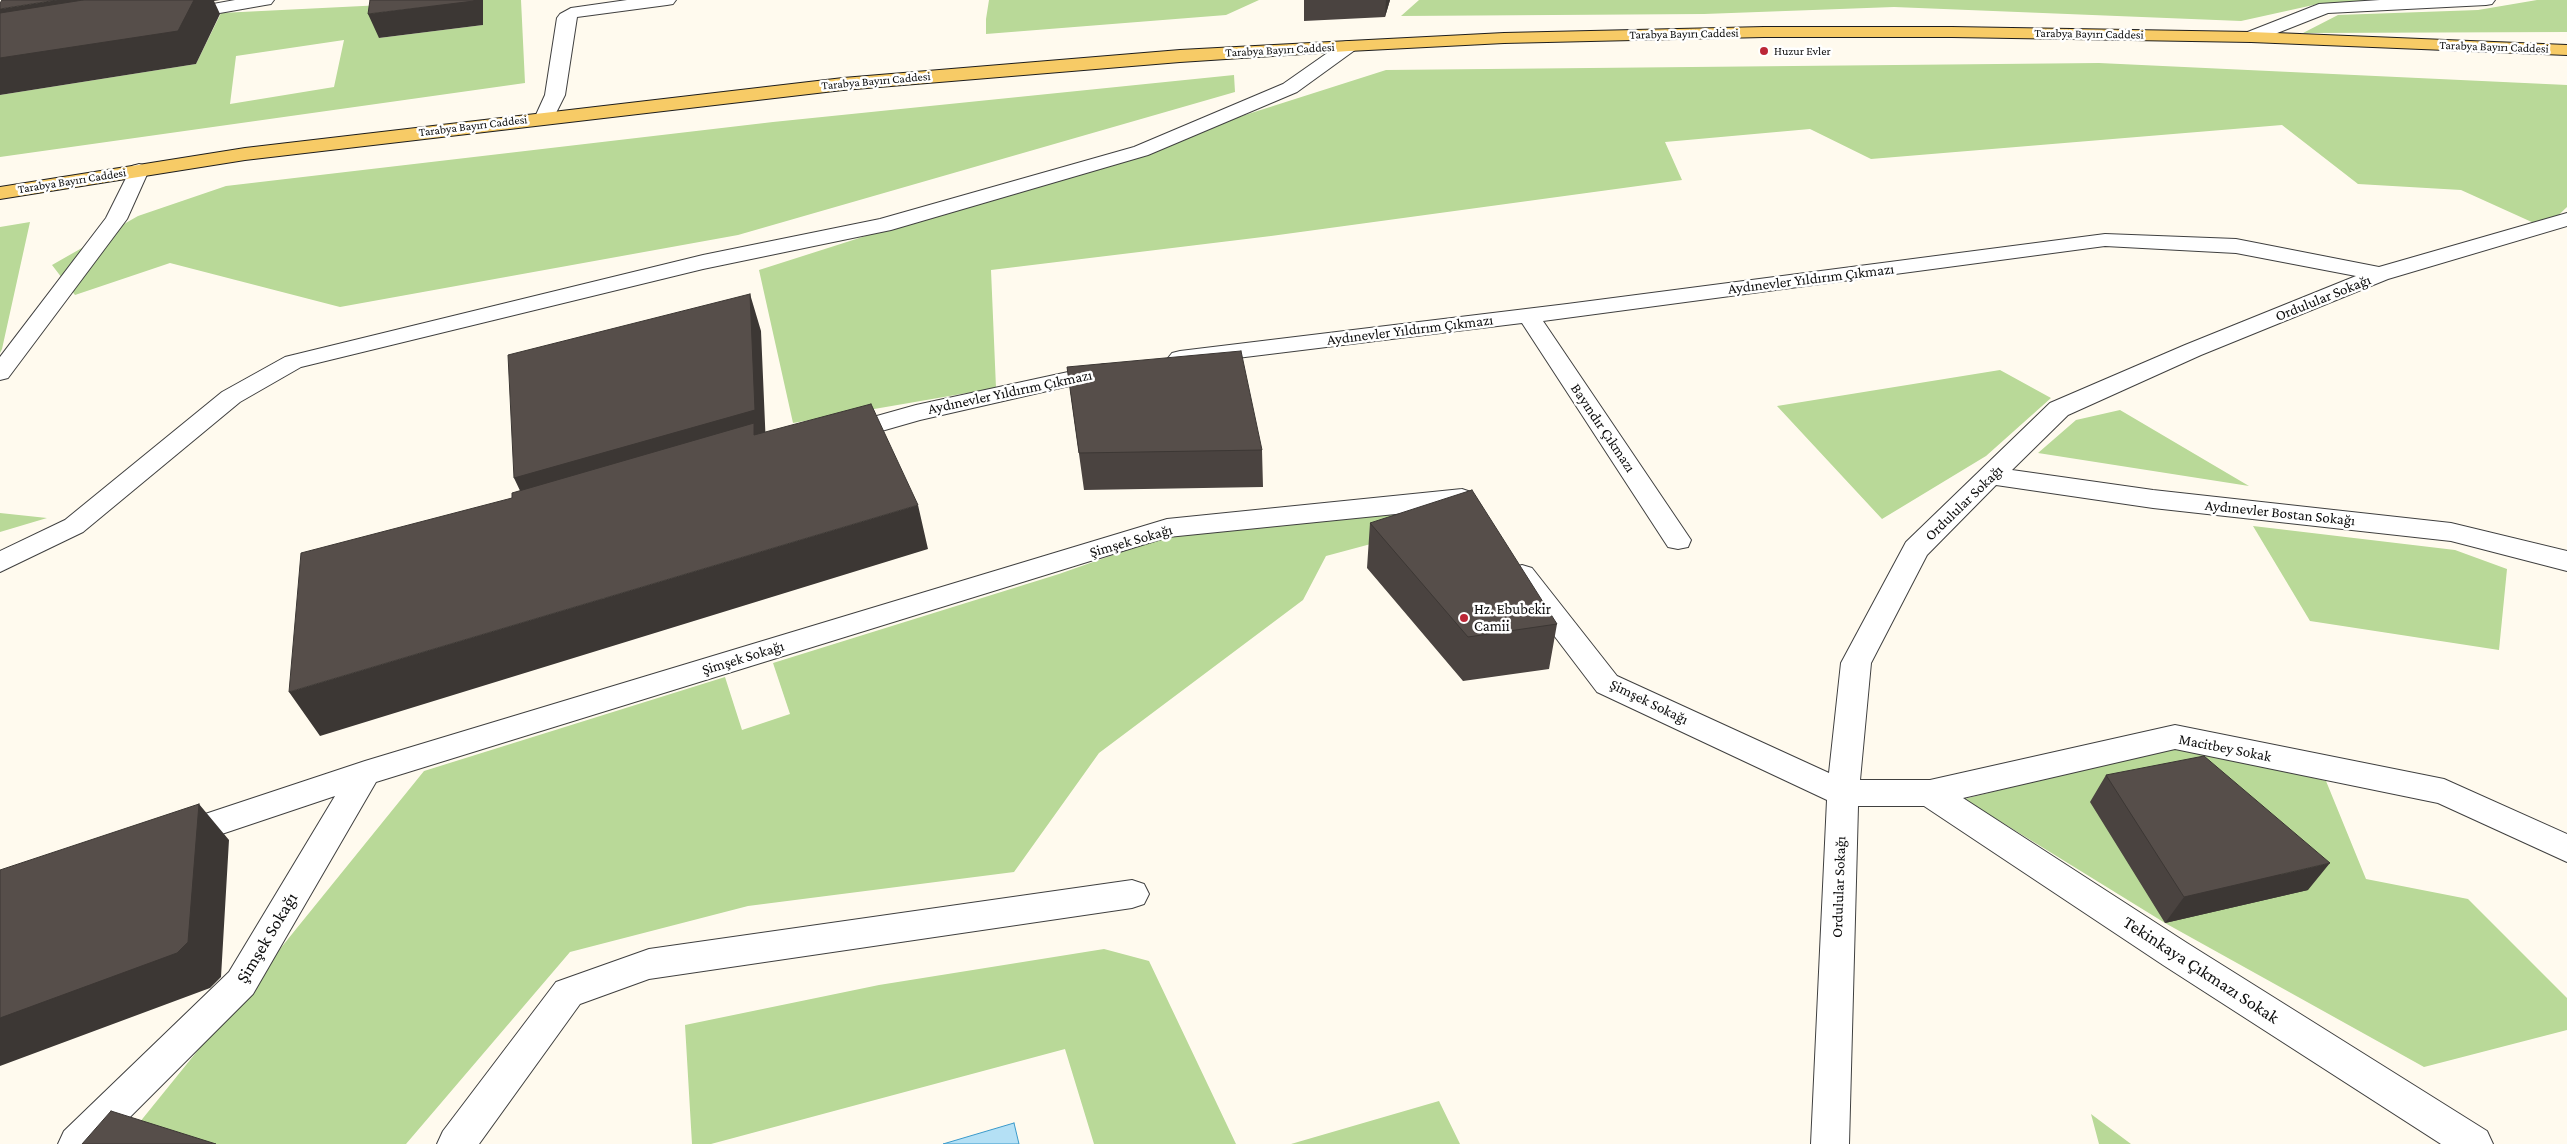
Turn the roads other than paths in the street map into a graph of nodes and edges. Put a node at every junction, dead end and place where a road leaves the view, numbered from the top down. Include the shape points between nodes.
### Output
1 (265, 0) edge
2 (668, 0) edge
3 (2486, 0) edge
4 (167, 17) edge
5 (2251, 37) junction
6 (1349, 46) junction
7 (2567, 50) edge
8 (545, 117) junction
9 (139, 170) junction
10 (0, 193) edge
11 (2567, 219) edge
12 (2380, 274) junction
13 (1528, 315) junction
14 (1157, 361) edge
15 (1128, 366) edge
16 (0, 373) edge
17 (821, 441) edge
18 (1991, 476) junction
19 (1486, 529) edge
20 (1678, 540) dead end
21 (1504, 552) edge
22 (2567, 561) edge
23 (0, 562) edge
24 (366, 773) junction
25 (1930, 792) junction
26 (1843, 793) junction
27 (150, 845) edge
28 (2567, 849) edge
29 (1132, 894) dead end
30 (77, 1144) edge
31 (456, 1144) edge
32 (1830, 1144) edge
33 (2474, 1144) edge

1 - 4 street
2 - 8 street via 577,12 566,18 555,95
3 - 5 street via 2325,8
5 - 6 main road, Tarabya Bayırı Caddesi via 1764,32 1504,38
5 - 7 main road, Tarabya Bayırı Caddesi
6 - 8 main road, Tarabya Bayırı Caddesi via 1018,68
6 - 23 street via 1290,88 1141,152 883,225 703,262 293,362 231,397 74,526
8 - 9 main road, Tarabya Bayırı Caddesi
9 - 10 main road, Tarabya Bayırı Caddesi
9 - 16 street via 116,219
11 - 12 street, Ordulular Sokağı
12 - 13 street, Aydınevler Yıldırım Çıkmazı via 2236,246 2105,240
12 - 18 street, Ordulular Sokağı via 2059,409
13 - 14 street, Aydınevler Yıldırım Çıkmazı
13 - 20 street, Bayındır Çıkmazı
15 - 17 street, Aydınevler Yıldırım Çıkmazı via 916,413
18 - 22 street, Aydınevler Bostan Sokağı via 2153,499 2451,532
18 - 26 street, Ordulular Sokağı via 1916,549 1856,663
19 - 24 street, Şimşek Sokağı via 1462,498 1167,528
21 - 26 street, Şimşek Sokağı via 1607,684
24 - 27 street, Şimşek Sokağı
24 - 30 street, Şimşek Sokağı via 241,983
25 - 26 street, Macitbey Sokak
25 - 28 street, Macitbey Sokak via 2175,737 2444,792
25 - 33 street, Tekinkaya Çıkmazı Sokak via 2175,954
26 - 32 street, Ordulular Sokağı
29 - 31 street via 649,964 568,992

